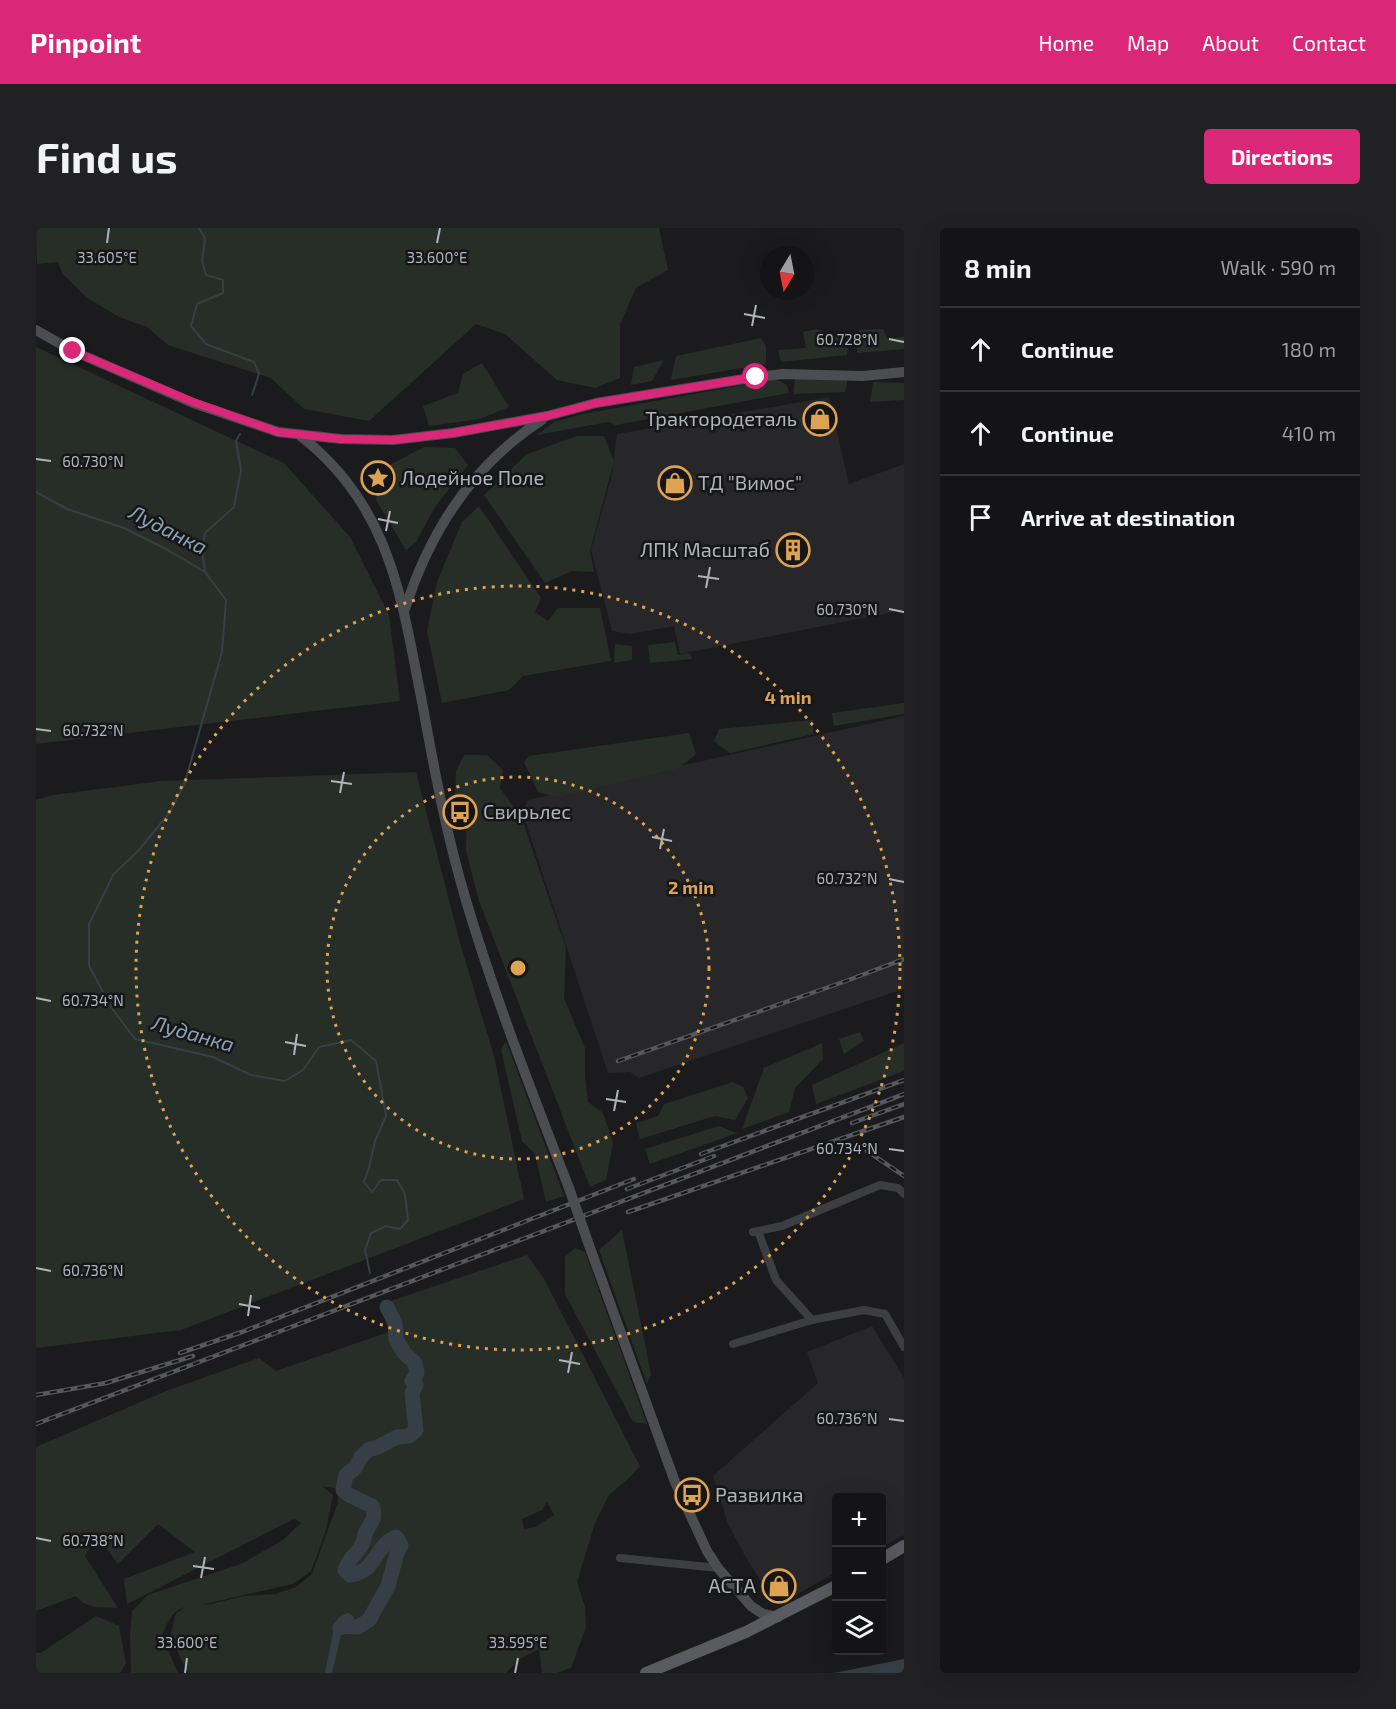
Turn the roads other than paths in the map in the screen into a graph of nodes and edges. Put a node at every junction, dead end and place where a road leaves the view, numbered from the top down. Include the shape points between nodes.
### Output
1 (36, 330) edge
2 (904, 372) edge
3 (547, 416) junction
4 (298, 434) junction
5 (405, 610) junction
6 (904, 1194) edge
7 (813, 1320) junction
8 (733, 1344) dead end
9 (904, 1347) edge
10 (904, 1546) edge
11 (886, 1557) edge
12 (620, 1558) dead end
13 (718, 1568) junction
14 (832, 1589) edge
15 (752, 1606) junction
16 (778, 1617) junction
17 (746, 1632) junction
18 (646, 1673) edge

1 - 4 street via 73,351 193,402 278,432
2 - 3 street via 756,377 596,403
3 - 4 street via 393,440
3 - 5 street via 516,436 486,464 459,498 424,557
4 - 5 street via 340,474 379,531
5 - 13 street, bridge via 442,807 464,895 498,999 675,1482
6 - 7 street via 898,1188 880,1185 782,1226 755,1232 776,1280
7 - 8 street
7 - 9 street via 864,1310 885,1314
10 - 11 main road
12 - 13 street
13 - 15 street
14 - 16 main road
15 - 16 street via 763,1614
15 - 17 street via 752,1620
16 - 17 main road
17 - 18 main road

